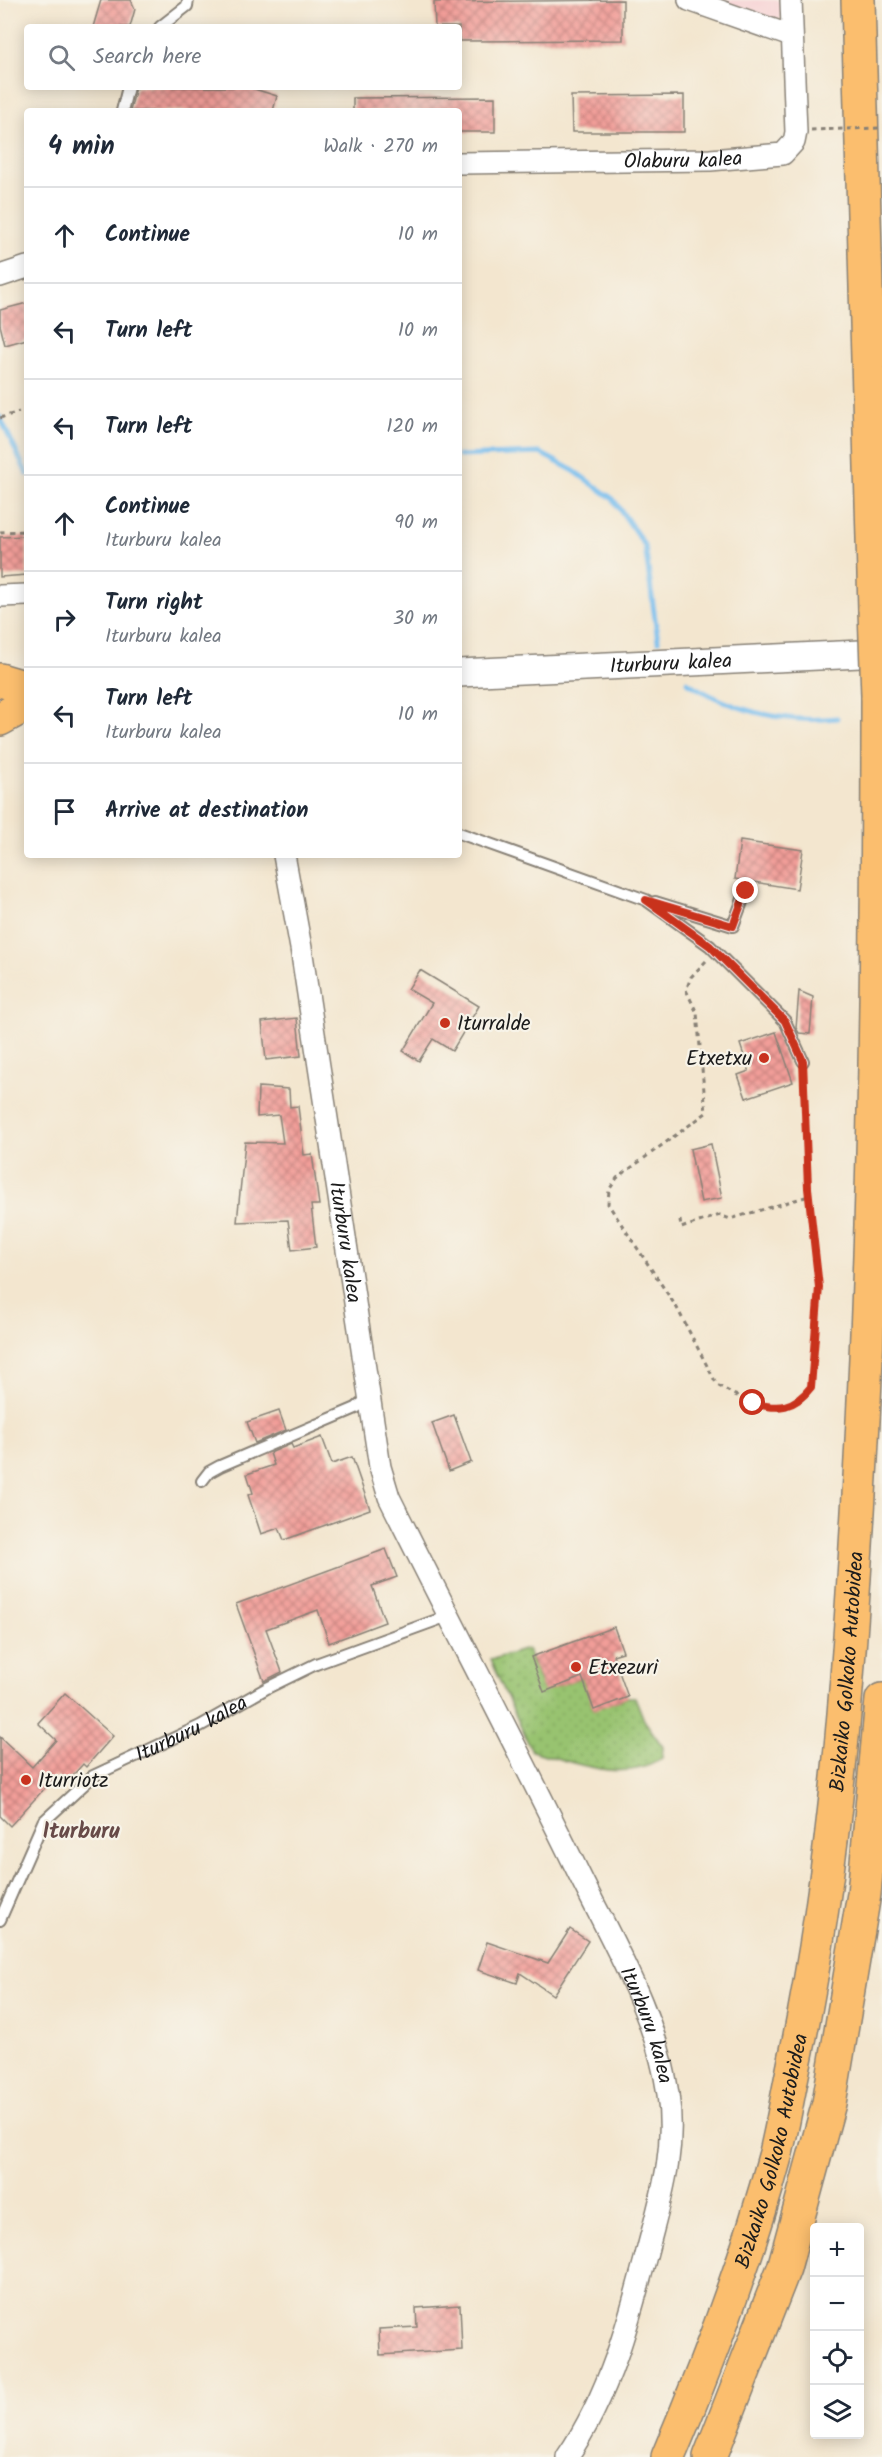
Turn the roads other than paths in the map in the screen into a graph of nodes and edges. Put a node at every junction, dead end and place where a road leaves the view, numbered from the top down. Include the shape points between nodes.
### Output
1 (188, 0) edge
2 (689, 0) edge
3 (791, 0) edge
4 (858, 0) edge
5 (164, 24) edge
6 (791, 36) junction
7 (127, 90) edge
8 (123, 108) edge
9 (462, 163) edge
10 (24, 268) edge
11 (0, 276) edge
12 (24, 595) edge
13 (0, 596) edge
14 (882, 653) edge
15 (462, 673) edge
16 (0, 680) edge
17 (24, 689) edge
18 (0, 690) edge
19 (24, 690) edge
20 (24, 699) edge
21 (0, 702) edge
22 (24, 706) edge
23 (0, 719) edge
24 (462, 834) edge
25 (285, 858) edge
26 (746, 891) dead end
27 (646, 900) junction
28 (803, 1061) road end
29 (368, 1398) junction
30 (202, 1481) dead end
31 (448, 1616) junction
32 (882, 1700) edge
33 (0, 1920) edge
34 (567, 2457) edge
35 (668, 2457) edge
36 (710, 2457) edge

1 - 5 lane via 187,6
2 - 6 street
3 - 6 street, Olaburu kalea
4 - 35 highway, Bizkaiko Golkoko Autobidea, bridge via 878,696 877,969 867,1352 852,1629 826,1895 812,1984 776,2152 713,2351
6 - 9 street, Olaburu kalea via 796,132 794,142 783,154 710,160
7 - 8 lane
10 - 11 street
12 - 13 street
14 - 15 street, Iturburu kalea
16 - 17 highway
18 - 19 street
20 - 21 street
22 - 23 highway
24 - 27 lane
25 - 29 street, Iturburu kalea
26 - 27 lane via 733,926
27 - 28 lane via 715,951 785,1021
29 - 30 lane via 356,1408 220,1466
29 - 31 street, Iturburu kalea via 389,1497
31 - 33 lane, Iturburu kalea via 316,1664 200,1726 93,1776 43,1822
31 - 34 street, Iturburu kalea via 611,1933 656,2043 668,2092 670,2162 631,2315 612,2370 584,2431
32 - 36 highway, Bizkaiko Golkoko Autobidea via 864,1894 829,2103 784,2268

